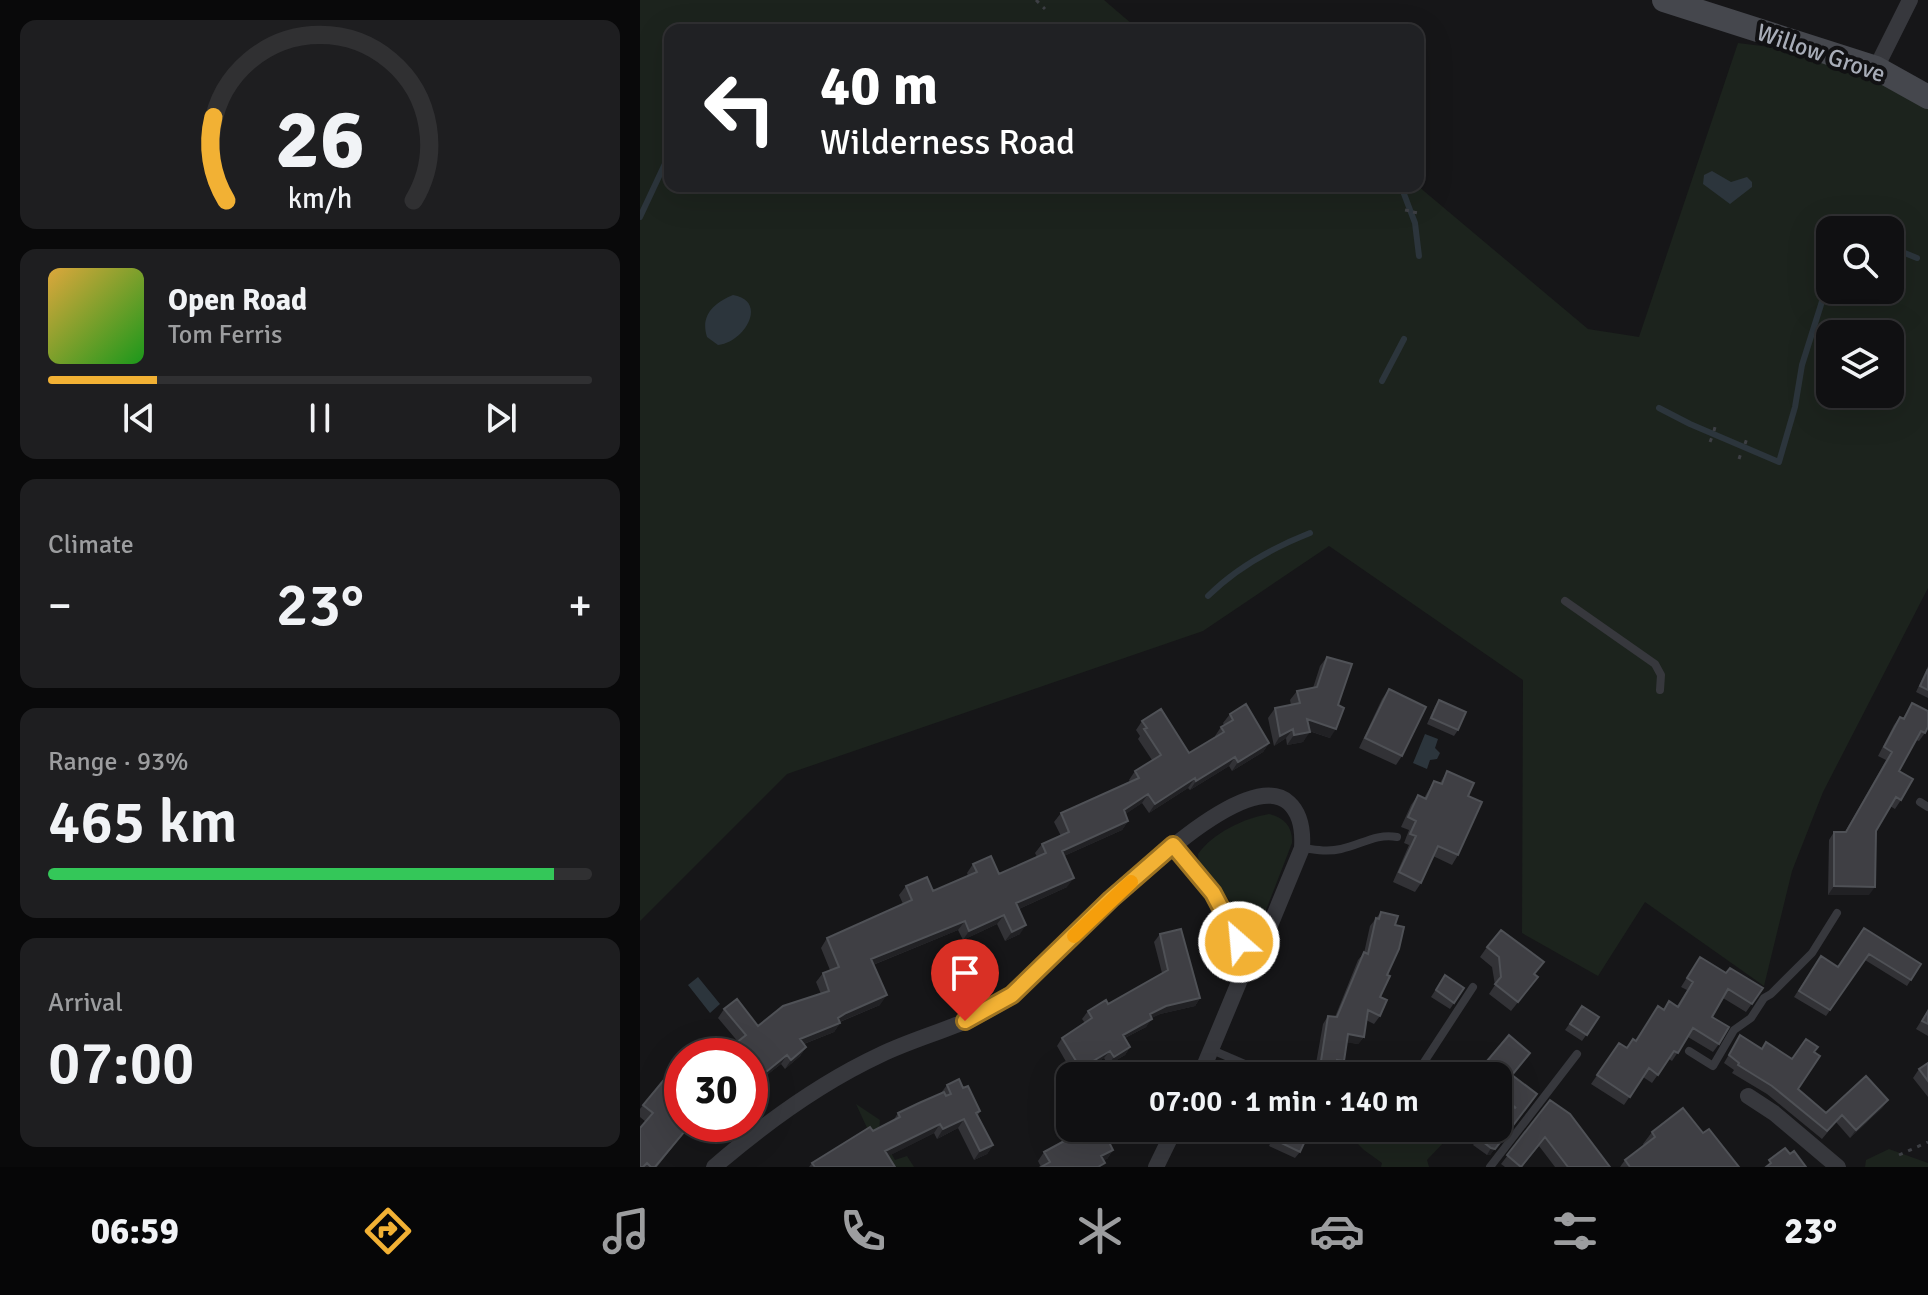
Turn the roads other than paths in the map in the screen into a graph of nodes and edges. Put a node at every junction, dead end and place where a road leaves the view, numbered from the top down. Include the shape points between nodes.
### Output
1 (1664, 0) edge
2 (1910, 0) edge
3 (1876, 68) junction
4 (1928, 97) edge
5 (1565, 601) dead end
6 (1660, 690) dead end
7 (1397, 837) dead end
8 (1173, 845) junction
9 (1302, 848) junction
10 (1837, 913) dead end
11 (1252, 951) junction
12 (1473, 987) dead end
13 (1212, 1050) junction
14 (1689, 1051) edge
15 (1577, 1054) dead end
16 (1206, 1062) edge
17 (1240, 1062) edge
18 (1424, 1062) edge
19 (1748, 1096) dead end
20 (1168, 1142) edge
21 (714, 1167) edge
22 (1156, 1167) edge
23 (1490, 1167) edge
24 (1838, 1167) edge

1 - 3 street, Willow Grove
2 - 3 street
3 - 4 street, Willow Grove
5 - 6 lane via 1655,664
7 - 9 lane via 1377,837 1330,851
8 - 9 street via 1217,816 1268,795 1293,807
8 - 11 street via 1213,893 1239,942
8 - 21 street via 1012,995 987,1011 860,1065 786,1110
9 - 11 street via 1262,945
10 - 14 lane via 1812,953 1734,1030 1713,1066
11 - 13 street
12 - 18 lane
13 - 16 street
13 - 17 lane
15 - 23 lane
19 - 24 street
20 - 22 street

